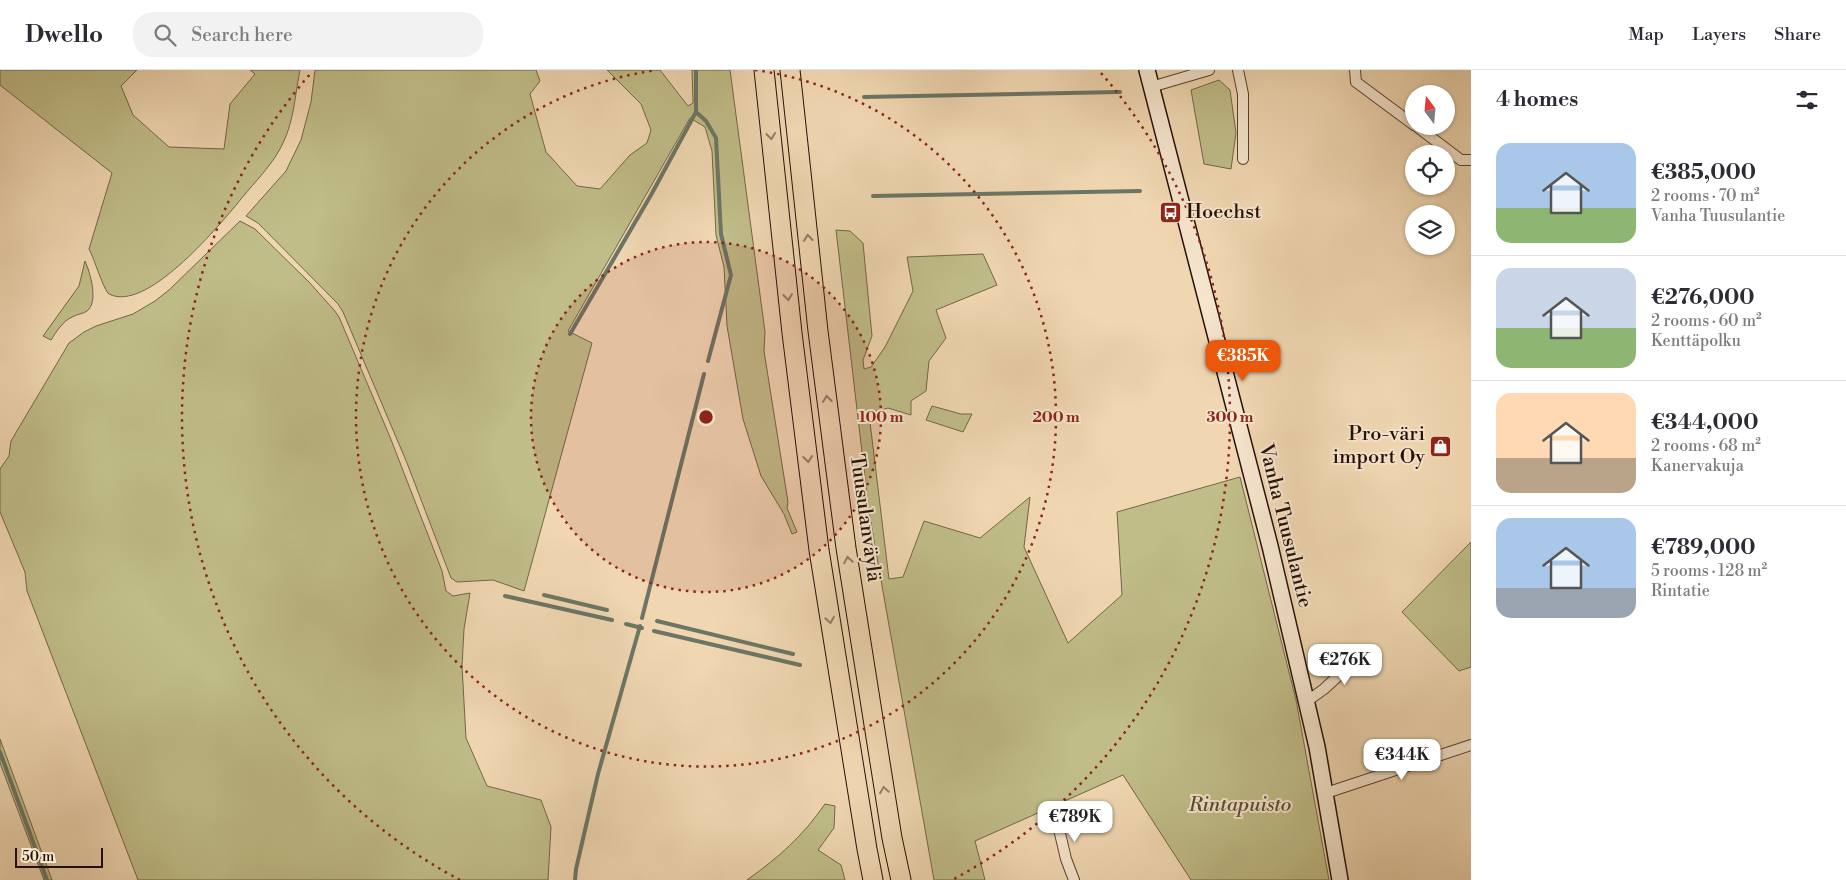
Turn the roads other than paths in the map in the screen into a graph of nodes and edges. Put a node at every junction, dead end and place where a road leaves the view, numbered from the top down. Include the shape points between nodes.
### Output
1 (758, 70) edge
2 (764, 70) edge
3 (790, 70) edge
4 (1147, 70) edge
5 (1209, 70) edge
6 (1238, 70) edge
7 (1355, 70) edge
8 (1151, 87) junction
9 (768, 108) junction
10 (1405, 119) edge
11 (1427, 135) edge
12 (1243, 159) dead end
13 (1471, 160) edge
14 (1366, 650) dead end
15 (1306, 702) junction
16 (1471, 745) edge
17 (1326, 793) junction
18 (1055, 812) dead end
19 (873, 880) edge
20 (901, 880) edge
21 (1074, 880) edge
22 (1340, 880) edge

1 - 9 highway
2 - 9 highway
20 -> 3 highway, Tuusulanväylä via 846,548 818,331
4 - 8 main road, Vanha Tuusulantie
5 - 8 street
6 - 12 street via 1243,94
7 - 10 street via 1356,82
8 - 15 main road, Vanha Tuusulantie via 1268,537
9 -> 19 highway via 819,550
11 - 13 street via 1461,160
14 - 15 street
15 - 17 main road, Vanha Tuusulantie
16 - 17 street
17 - 22 main road, Vanha Tuusulantie
18 - 21 street

